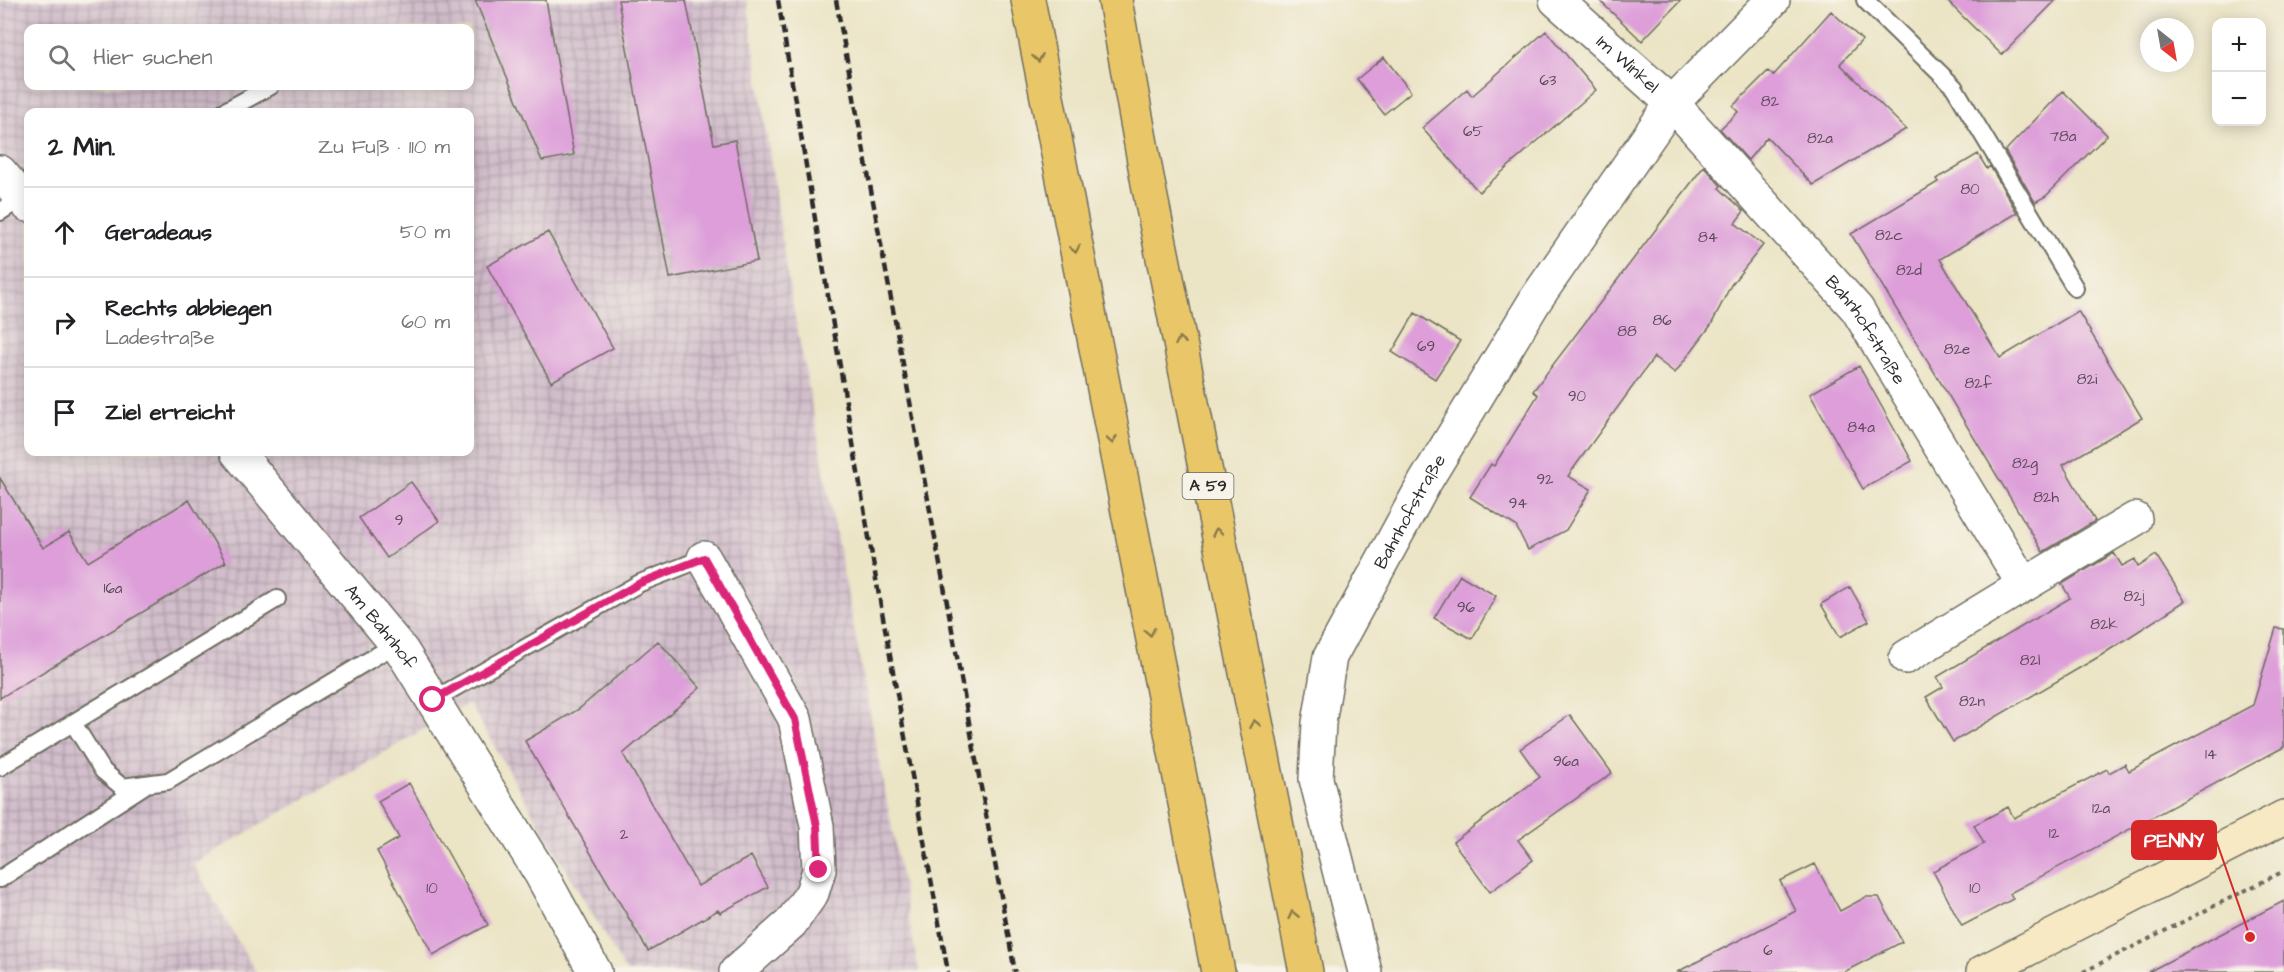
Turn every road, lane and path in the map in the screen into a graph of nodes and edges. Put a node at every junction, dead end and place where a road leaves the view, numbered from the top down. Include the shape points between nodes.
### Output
1 (1028, 0) edge
2 (1115, 0) edge
3 (1556, 0) edge
4 (1773, 0) edge
5 (1864, 0) edge
6 (264, 90) edge
7 (1672, 103) junction
8 (230, 108) edge
9 (0, 172) edge
10 (17, 205) edge
11 (2075, 288) dead end
12 (240, 456) edge
13 (2135, 519) dead end
14 (704, 558) joint
15 (2024, 585) junction
16 (277, 599) dead end
17 (396, 644) junction
18 (1905, 657) dead end
19 (433, 700) junction
20 (73, 723) junction
21 (0, 767) edge
22 (146, 785) junction
23 (2284, 818) edge
24 (2284, 871) edge
25 (0, 879) edge
26 (595, 972) edge
27 (736, 972) edge
28 (1218, 972) edge
29 (1306, 972) edge
30 (1365, 972) edge
31 (1983, 972) edge
32 (2083, 972) edge

1 -> 28 highway
29 -> 2 highway, A 59
3 - 7 street, Im Winkel
4 - 7 street, Bahnhofstraße
5 - 11 lane via 1954,87
6 - 8 lane
7 - 15 street, Bahnhofstraße via 1857,309
7 - 30 street, Bahnhofstraße via 1536,299 1425,482 1330,657 1319,723 1316,779
9 - 10 street
12 - 17 street, Am Bahnhof
13 - 15 street
14 - 19 lane via 640,583
14 - 27 street via 795,719 817,826 819,870 812,893 790,923
15 - 18 street
16 - 20 lane
17 - 19 street, Am Bahnhof
17 - 22 lane via 168,781
19 - 26 street, Am Bahnhof via 541,874
20 - 21 lane
20 - 22 lane via 103,771 122,787
22 - 25 lane
23 - 31 main road
24 - 32 path

